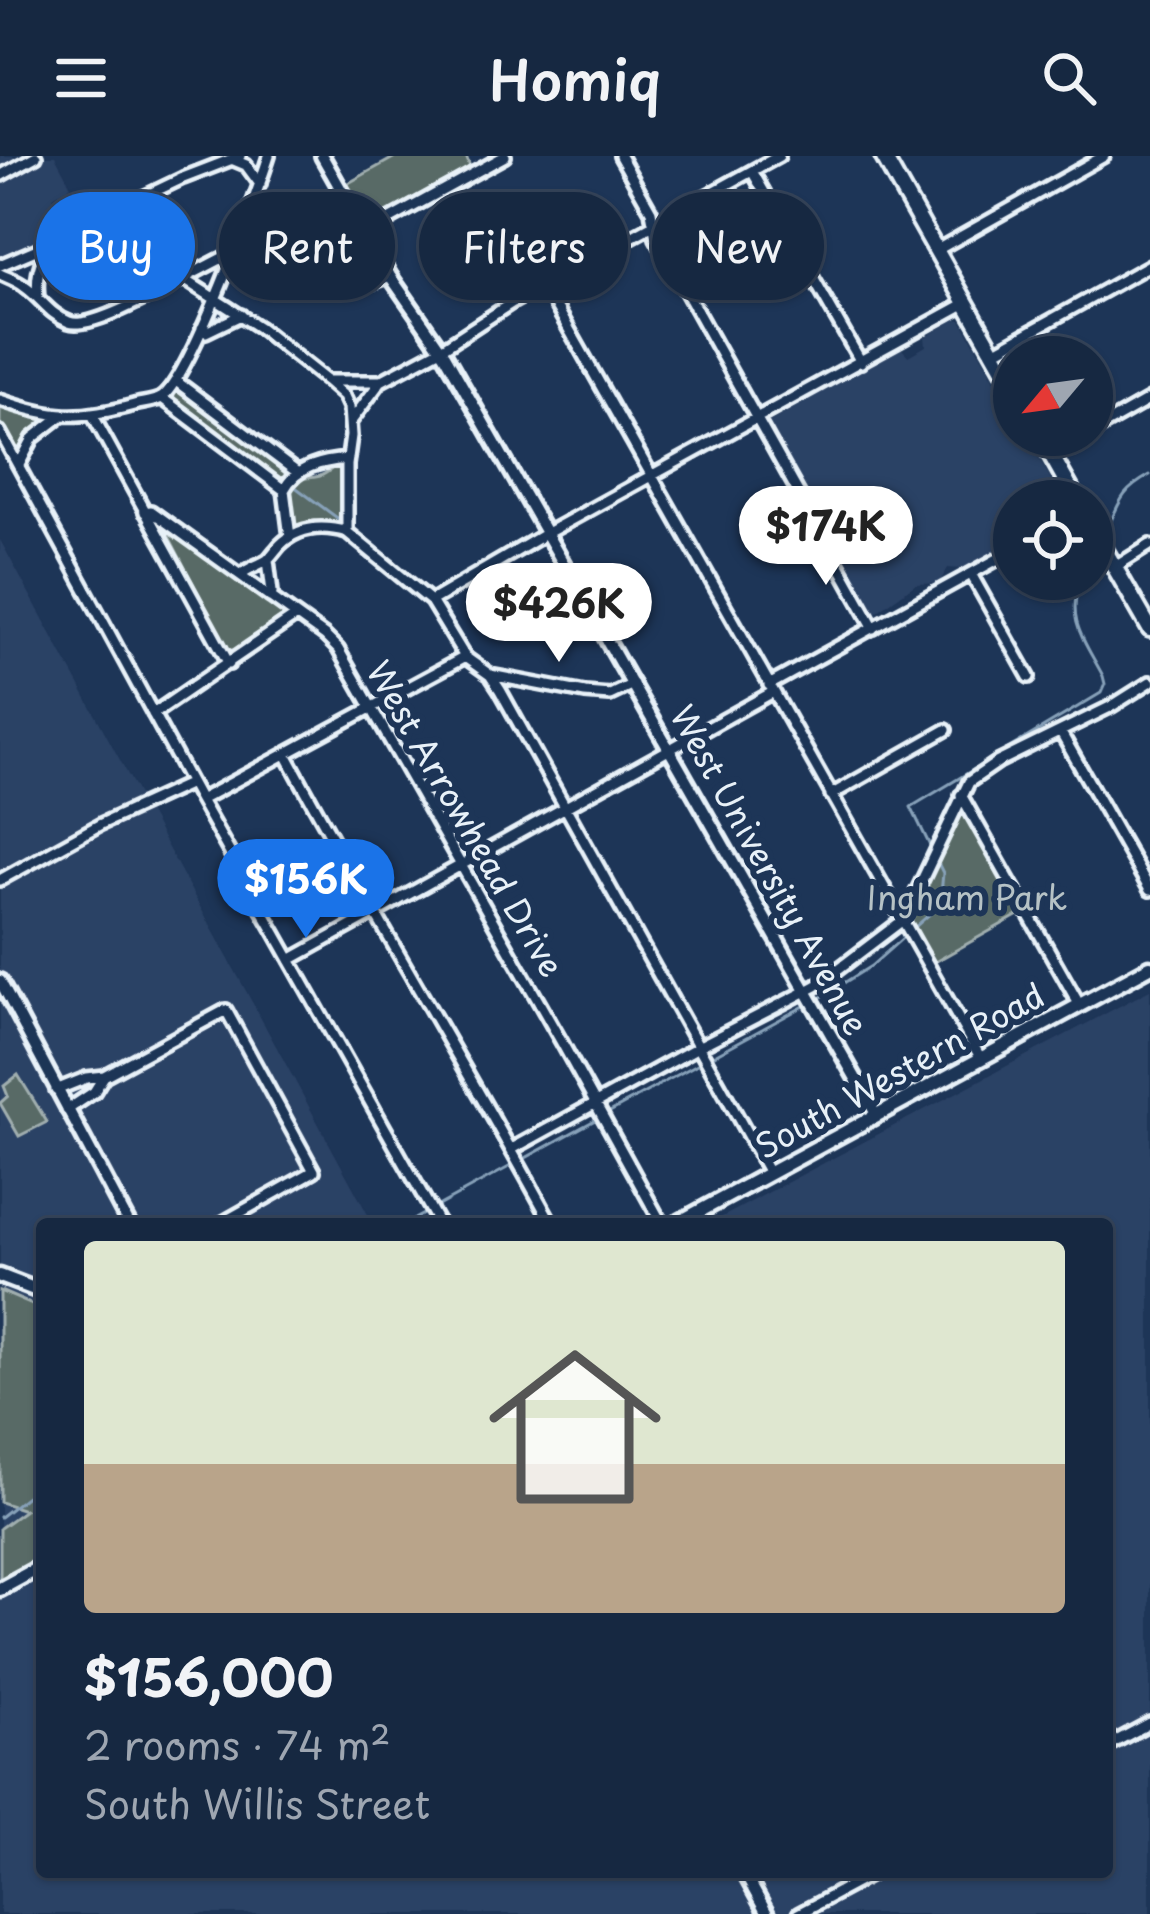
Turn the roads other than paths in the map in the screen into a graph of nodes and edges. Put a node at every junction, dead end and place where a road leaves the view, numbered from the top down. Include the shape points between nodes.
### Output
1 (36, 156) edge
2 (269, 156) edge
3 (322, 156) edge
4 (472, 156) edge
5 (506, 156) edge
6 (620, 156) edge
7 (779, 156) edge
8 (884, 156) edge
9 (237, 158) edge
10 (1098, 158) edge
11 (480, 170) junction
12 (752, 171) junction
13 (0, 176) edge
14 (258, 189) junction
15 (154, 192) edge
16 (257, 192) edge
17 (259, 192) edge
18 (342, 192) edge
19 (714, 192) edge
20 (395, 216) edge
21 (652, 226) joint
22 (628, 239) edge
23 (937, 250) junction
24 (36, 251) edge
25 (1150, 265) edge
26 (0, 270) edge
27 (395, 283) edge
28 (195, 286) edge
29 (219, 286) edge
30 (36, 296) edge
31 (214, 298) junction
32 (39, 300) edge
33 (141, 300) edge
34 (520, 300) edge
35 (552, 300) edge
36 (692, 300) edge
37 (966, 303) junction
38 (241, 316) junction
39 (202, 328) junction
40 (1023, 336) edge
41 (441, 349) junction
42 (993, 350) edge
43 (861, 362) junction
44 (176, 381) junction
45 (327, 381) junction
46 (381, 381) junction
47 (162, 398) junction
48 (0, 399) edge
49 (1150, 399) edge
50 (93, 416) junction
51 (60, 417) junction
52 (756, 419) junction
53 (1113, 421) edge
54 (350, 423) junction
55 (0, 431) edge
56 (349, 453) junction
57 (19, 465) junction
58 (298, 473) junction
59 (652, 476) junction
60 (284, 490) junction
61 (146, 512) junction
62 (347, 532) junction
63 (547, 533) junction
64 (290, 537) junction
65 (1150, 545) edge
66 (268, 560) junction
67 (993, 562) edge
68 (1114, 567) joint
69 (971, 574) junction
70 (240, 575) junction
71 (270, 597) junction
72 (431, 601) junction
73 (296, 616) junction
74 (874, 628) junction
75 (1150, 629) edge
76 (465, 657) junction
77 (229, 664) junction
78 (490, 675) junction
79 (1029, 676) dead end
80 (1150, 682) edge
81 (633, 684) junction
82 (771, 688) junction
83 (370, 707) junction
84 (153, 715) junction
85 (946, 730) dead end
86 (1061, 733) junction
87 (670, 750) junction
88 (286, 754) junction
89 (191, 784) junction
90 (831, 795) junction
91 (961, 795) junction
92 (200, 800) junction
93 (565, 809) junction
94 (461, 867) junction
95 (0, 880) edge
96 (1150, 890) edge
97 (375, 913) junction
98 (908, 929) junction
99 (290, 959) junction
100 (1150, 967) edge
101 (0, 981) edge
102 (811, 998) junction
103 (1079, 1004) junction
104 (703, 1056) junction
105 (980, 1057) junction
106 (104, 1076) junction
107 (56, 1090) junction
108 (67, 1110) junction
109 (600, 1112) junction
110 (876, 1114) junction
111 (517, 1158) junction
112 (769, 1173) junction
113 (126, 1218) edge
114 (231, 1218) edge
115 (436, 1218) edge
116 (549, 1218) edge
117 (659, 1218) edge
118 (687, 1218) edge
119 (0, 1276) edge
120 (36, 1290) edge
121 (36, 1569) edge
122 (0, 1589) edge
123 (1150, 1723) edge
124 (1113, 1743) edge
125 (747, 1878) edge
126 (865, 1878) edge
127 (767, 1914) edge
128 (798, 1914) edge

1 - 13 street
2 - 14 street
3 - 18 street, West University Avenue
4 - 11 street
5 - 11 street
6 - 21 street
7 - 12 street
8 - 23 highway
9 - 14 street
9 - 15 street
10 - 23 street
11 - 20 street
12 - 19 street
12 - 43 street
14 - 16 street
14 - 17 street
21 - 22 street
23 - 37 highway
24 - 26 street
25 - 40 street
26 - 30 street
27 - 41 street, West University Avenue
28 - 31 street
29 - 31 street
31 - 38 street
31 - 39 street
32 - 33 street via 81,324
34 - 41 street
35 - 59 street
36 - 52 street
37 - 42 highway
37 - 43 street
38 - 39 street
38 - 45 street
39 - 44 street
41 - 46 street
41 - 63 street, West University Avenue
43 - 52 street
44 - 47 street
44 - 58 street
45 - 46 street
45 - 54 street via 344,396
46 - 54 street
47 - 50 street
47 - 60 street
48 - 51 street
49 - 53 street
50 - 51 street
50 - 61 street
51 - 57 street via 33,438
52 - 59 street
52 - 74 street
54 - 56 street
55 - 57 street
56 - 58 street
56 - 62 street
57 - 84 street
58 - 60 street
59 - 63 street
59 - 82 street
60 - 64 street
61 - 70 street, West Arrowhead Drive
61 - 77 street
62 - 64 street via 306,529
62 - 72 street
63 - 72 street
63 - 81 street, West University Avenue
64 - 66 street
65 - 68 street
66 - 70 street
66 - 71 street
67 - 69 street
68 - 75 highway
69 - 74 street
69 - 79 street
70 - 71 street, West Arrowhead Drive
71 - 73 street, West Arrowhead Drive
72 - 76 street
73 - 77 street
73 - 83 street, West Arrowhead Drive via 338,650
74 - 82 street
76 - 78 street
76 - 83 street
77 - 84 street
78 - 81 street via 610,695
78 - 93 street
80 - 86 street
81 - 87 street, West University Avenue
82 - 87 street
82 - 90 street
83 - 88 street
83 - 94 street, West Arrowhead Drive
84 - 89 street
85 - 90 street
86 - 91 street via 998,762
86 - 96 street
87 - 93 street
87 - 102 street, West University Avenue
88 - 92 street
88 - 97 street
89 - 92 street
89 - 95 street
90 - 98 street
91 - 98 street
91 - 103 street
92 - 99 street
93 - 94 street
93 - 104 street
94 - 97 street
94 - 109 street, West Arrowhead Drive
97 - 99 street
97 - 111 street
98 - 102 street
98 - 105 street
99 - 115 street
100 - 103 main road, South Western Road
101 - 107 street
102 - 104 street
102 - 110 street, West University Avenue
103 - 105 main road, South Western Road
104 - 109 street
104 - 112 street
105 - 110 main road, South Western Road
106 - 107 street
106 - 108 street
106 - 114 street via 226,1010 314,1171
107 - 108 street
108 - 113 street
109 - 111 street
109 - 117 street, West Arrowhead Drive
110 - 112 main road, South Western Road
111 - 116 street
112 - 118 main road, South Western Road
119 - 120 main road
121 - 122 main road
123 - 124 street
125 - 127 street
126 - 128 street

